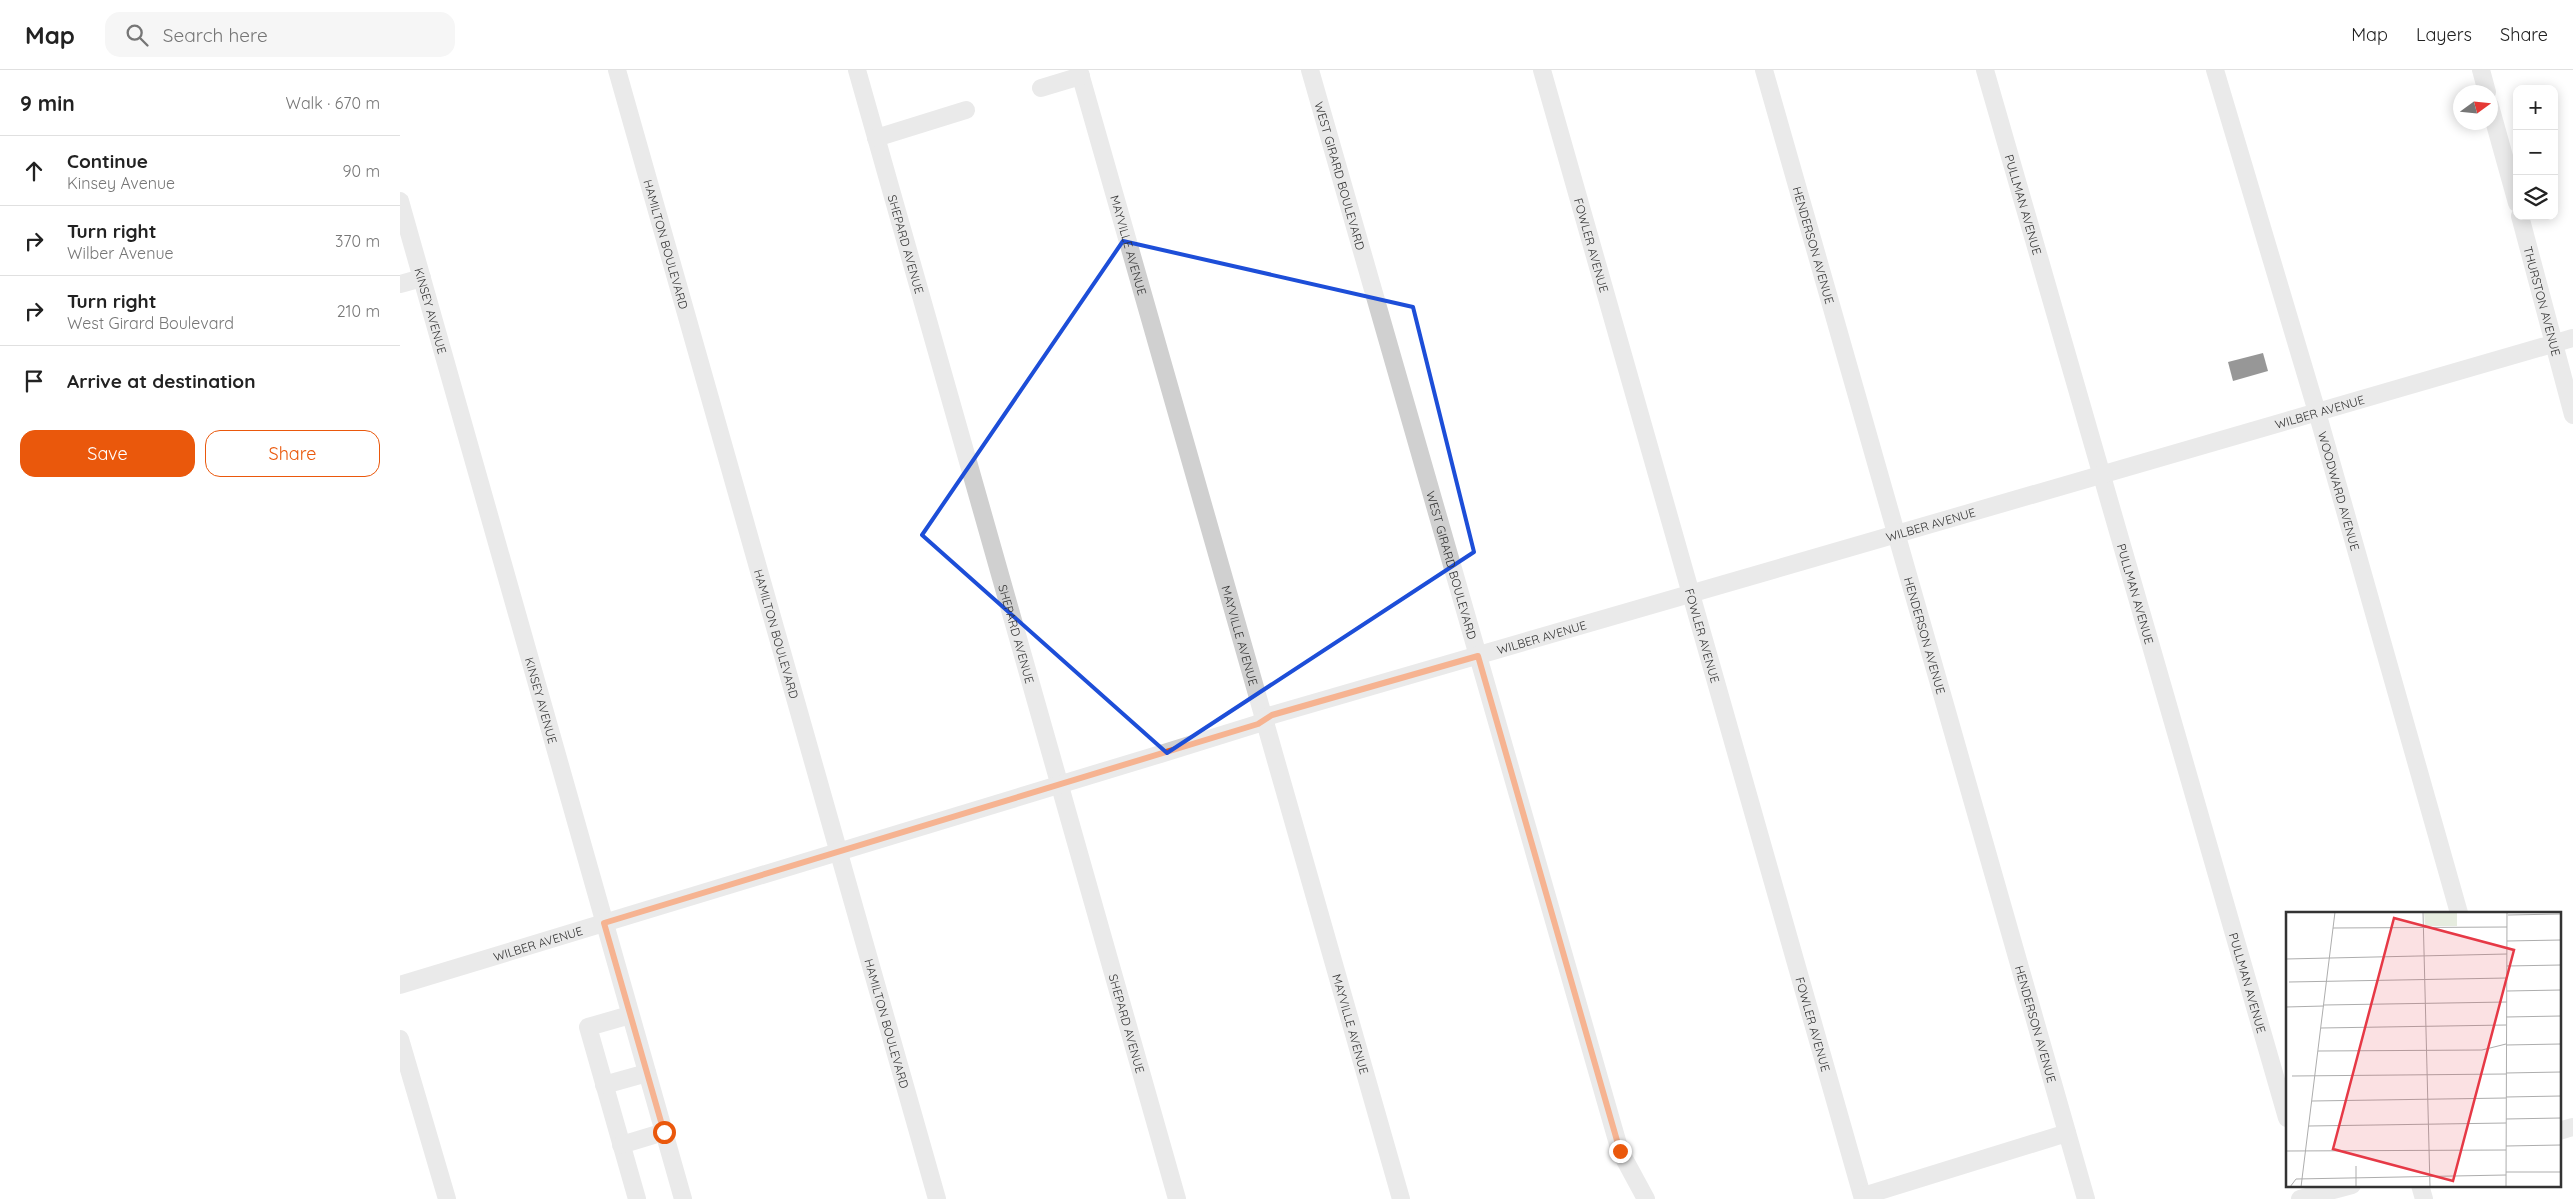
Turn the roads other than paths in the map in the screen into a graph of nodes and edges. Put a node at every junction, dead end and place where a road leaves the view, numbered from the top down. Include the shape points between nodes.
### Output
1 (617, 70) edge
2 (857, 70) edge
3 (1310, 70) edge
4 (1542, 70) edge
5 (1764, 70) edge
6 (1985, 70) edge
7 (2215, 70) edge
8 (2481, 70) edge
9 (1080, 73) edge
10 (2485, 85) edge
11 (1041, 88) dead end
12 (966, 110) dead end
13 (2497, 130) edge
14 (876, 138) junction
15 (2513, 189) edge
16 (400, 200) edge
17 (2521, 220) edge
18 (422, 278) junction
19 (400, 284) edge
20 (2573, 338) edge
21 (2554, 344) junction
22 (2317, 412) junction
23 (2573, 415) edge
24 (2102, 474) junction
25 (1896, 534) junction
26 (1692, 594) junction
27 (1478, 656) junction
28 (1265, 718) junction
29 (1059, 785) junction
30 (839, 852) junction
31 (2459, 912) edge
32 (604, 923) junction
33 (400, 985) edge
34 (630, 1015) junction
35 (400, 1039) edge
36 (647, 1073) junction
37 (604, 1085) junction
38 (2286, 1115) edge
39 (2573, 1127) edge
40 (2560, 1130) edge
41 (664, 1132) junction
42 (2068, 1133) junction
43 (621, 1145) junction
44 (2347, 1186) edge
45 (2420, 1186) edge
46 (2305, 1194) edge
47 (1863, 1197) edge
48 (447, 1199) edge
49 (637, 1199) edge
50 (683, 1199) edge
51 (937, 1199) edge
52 (1177, 1199) edge
53 (1401, 1199) edge
54 (1646, 1199) edge
55 (2086, 1199) edge
56 (2424, 1199) edge

1 - 30 street, HAMILTON BOULEVARD
2 - 14 street, SHEPARD AVENUE
3 - 27 street, WEST GIRARD BOULEVARD
4 - 26 street, FOWLER AVENUE
5 - 25 street, HENDERSON AVENUE
6 - 24 street, PULLMAN AVENUE
7 - 22 street, WOODWARD AVENUE
8 - 10 street
9 - 11 street
9 - 28 street, MAYVILLE AVENUE
12 - 14 street
13 - 15 street
14 - 29 street, SHEPARD AVENUE
16 - 18 street, KINSEY AVENUE
17 - 21 street, THURSTON AVENUE
18 - 19 street
18 - 32 street, KINSEY AVENUE
20 - 21 street, WILBER AVENUE
21 - 22 street, WILBER AVENUE
21 - 23 street, THURSTON AVENUE
22 - 24 street, WILBER AVENUE
22 - 31 street, WOODWARD AVENUE
24 - 25 street, WILBER AVENUE
24 - 38 street, PULLMAN AVENUE
25 - 26 street, WILBER AVENUE
25 - 42 street, HENDERSON AVENUE
26 - 27 street, WILBER AVENUE
26 - 47 street, FOWLER AVENUE
27 - 28 street, WILBER AVENUE
27 - 54 street, WEST GIRARD BOULEVARD via 1620,1151
28 - 29 street, WILBER AVENUE via 1258,724
28 - 53 street, MAYVILLE AVENUE
29 - 30 street, WILBER AVENUE
29 - 52 street, SHEPARD AVENUE
30 - 32 street, WILBER AVENUE
30 - 51 street, HAMILTON BOULEVARD
32 - 33 street, WILBER AVENUE
32 - 34 street, KINSEY AVENUE
34 - 36 street, KINSEY AVENUE
34 - 37 street via 588,1027
35 - 48 street
36 - 37 street
36 - 41 street, KINSEY AVENUE
37 - 43 street
39 - 40 street
41 - 43 street
41 - 50 street, KINSEY AVENUE
42 - 47 street
42 - 55 street, HENDERSON AVENUE
43 - 49 street
44 - 46 street
45 - 56 street

